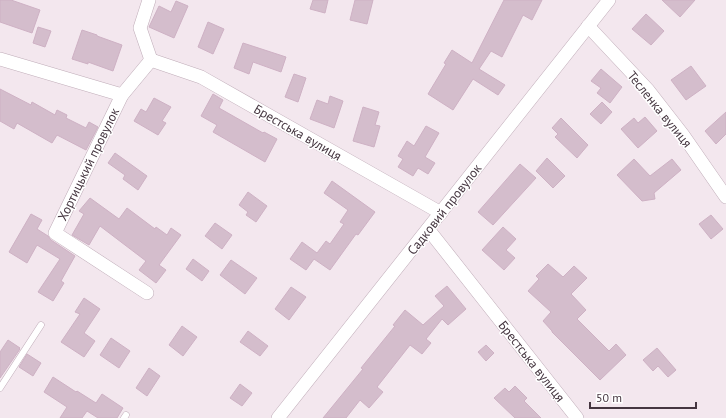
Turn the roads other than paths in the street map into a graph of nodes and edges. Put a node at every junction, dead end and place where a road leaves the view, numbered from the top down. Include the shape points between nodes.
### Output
1 (149, 0) edge
2 (609, 0) edge
3 (588, 26) junction
4 (0, 59) edge
5 (151, 60) junction
6 (122, 95) junction
7 (726, 197) edge
8 (441, 213) junction
9 (428, 229) junction
10 (146, 293) dead end
11 (41, 325) dead end
12 (0, 388) edge
13 (278, 418) edge
14 (577, 418) edge

1 - 5 street via 140,28
2 - 3 street, Садковий провулок
3 - 7 street, Тесленка вулиця via 648,90
3 - 8 street, Садковий провулок
4 - 6 street
5 - 6 street, Хортицький провулок
5 - 8 street, Брестська вулиця via 201,76
6 - 10 street, Хортицький провулок via 55,232
8 - 9 street, Садковий провулок
9 - 13 street, Садковий провулок
9 - 14 street, Брестська вулиця
11 - 12 lane

